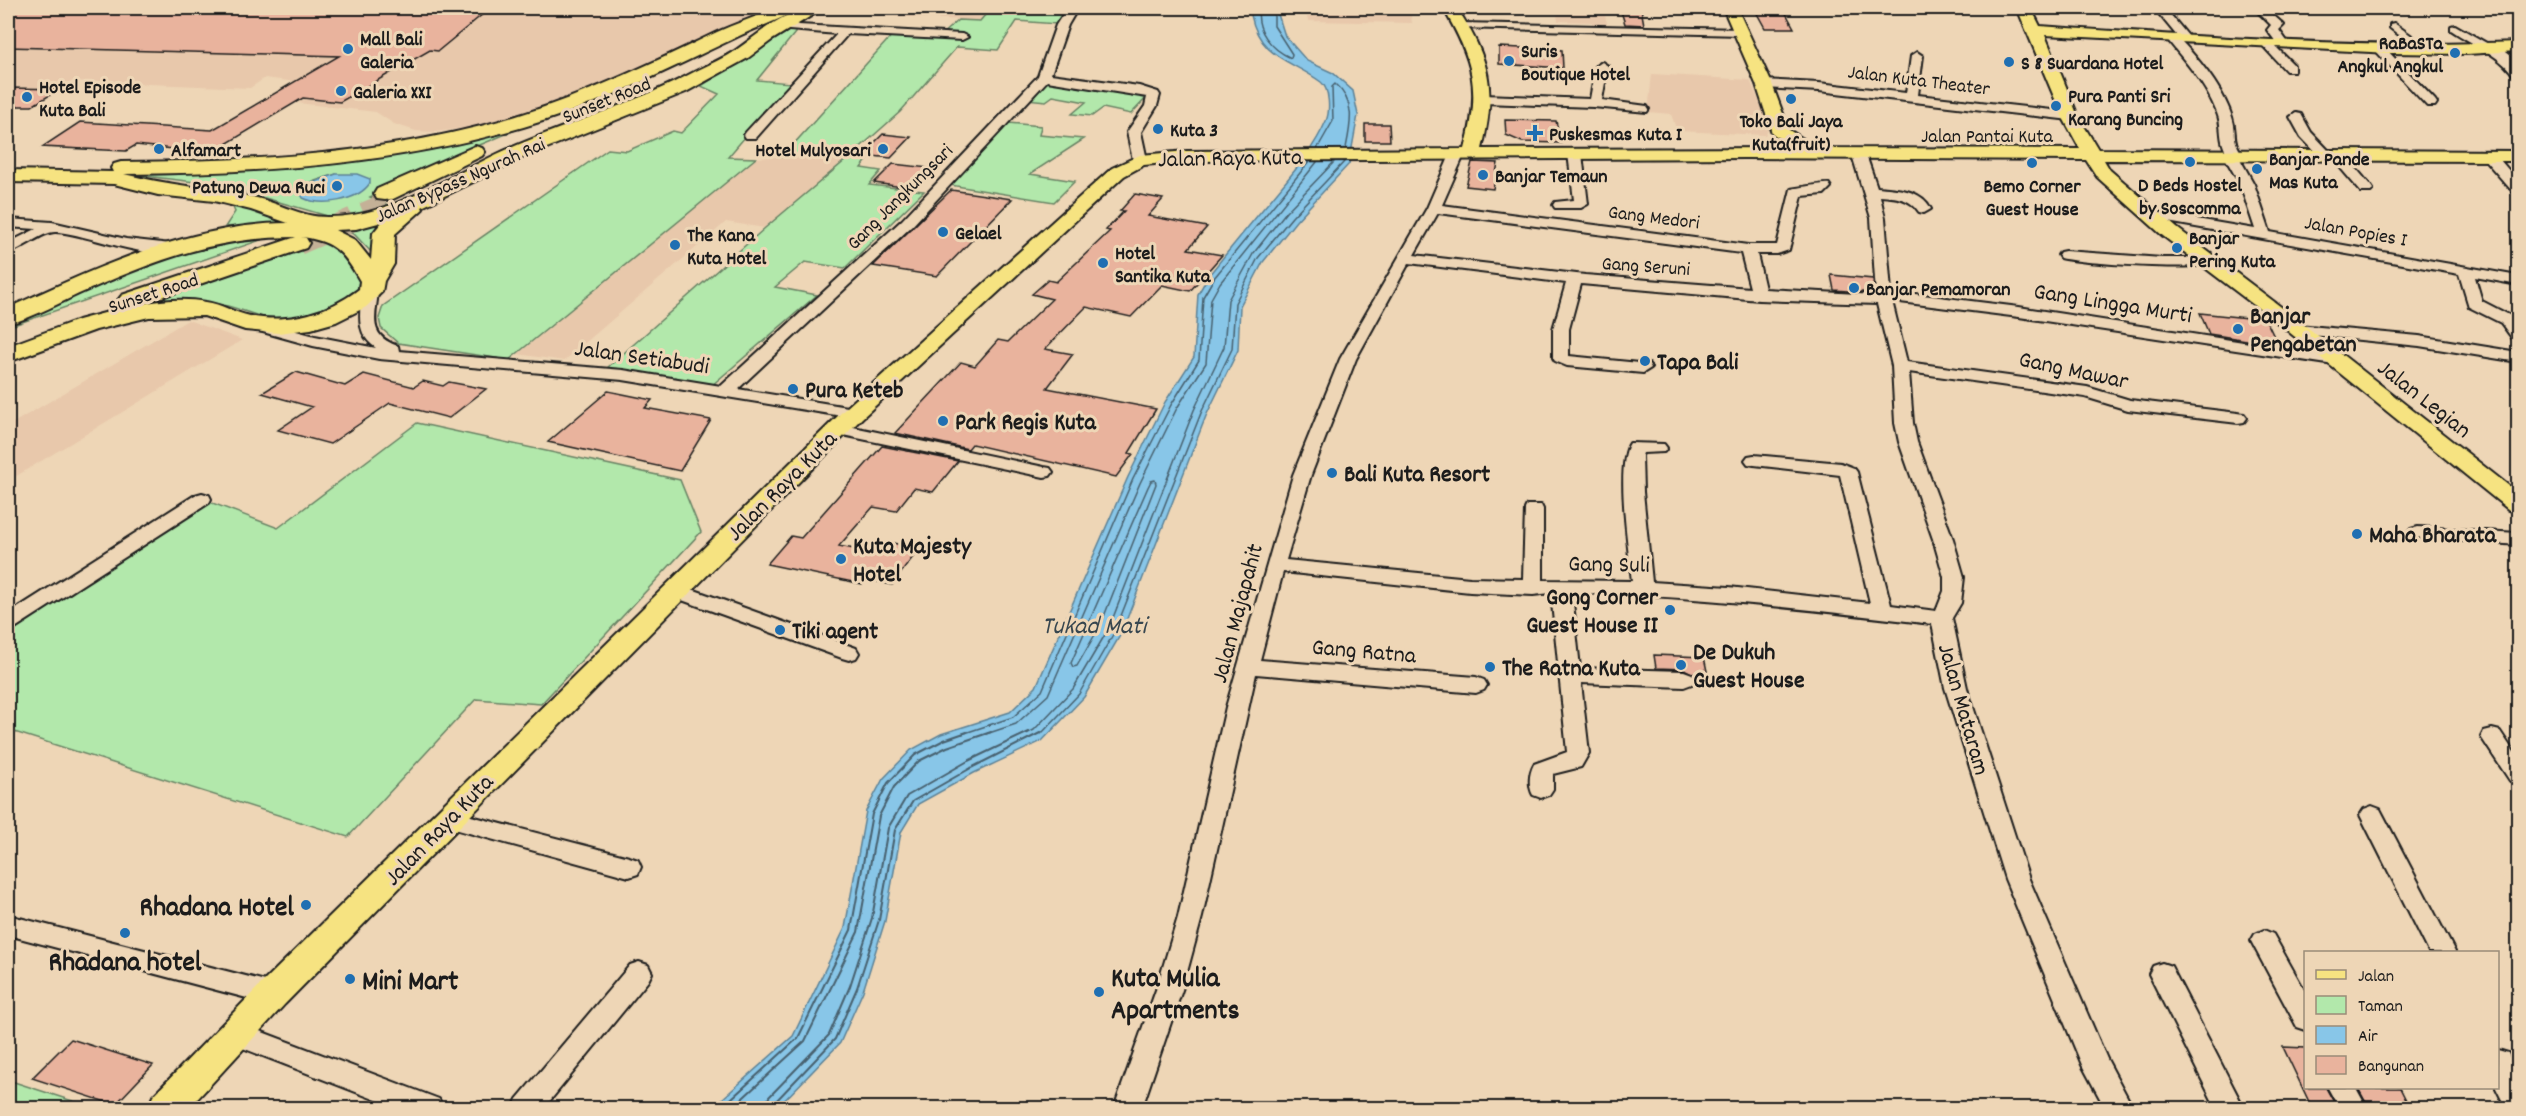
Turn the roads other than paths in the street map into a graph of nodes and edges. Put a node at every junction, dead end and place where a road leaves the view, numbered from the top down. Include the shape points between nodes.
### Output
1 (789, 8) edge
2 (814, 8) edge
3 (1072, 8) edge
4 (1450, 8) edge
5 (1730, 8) edge
6 (2024, 8) edge
7 (2159, 8) edge
8 (2259, 8) edge
9 (1461, 26) junction
10 (2394, 26) dead end
11 (771, 28) junction
12 (2455, 28) dead end
13 (846, 30) junction
14 (2033, 30) junction
15 (1742, 32) junction
16 (962, 37) dead end
17 (2179, 39) junction
18 (2266, 44) junction
19 (2283, 44) junction
20 (2518, 45) edge
21 (2379, 48) junction
22 (2422, 48) junction
23 (2489, 48) junction
24 (1917, 56) dead end
25 (1602, 66) dead end
26 (2290, 68) dead end
27 (2518, 73) edge
28 (1044, 78) junction
29 (1764, 84) junction
30 (1912, 98) junction
31 (1483, 99) junction
32 (1593, 103) junction
33 (2431, 103) dead end
34 (1643, 110) dead end
35 (2070, 116) junction
36 (2296, 117) dead end
37 (1781, 133) junction
38 (751, 135) dead end
39 (1746, 153) junction
40 (1575, 154) junction
41 (1815, 154) junction
42 (1465, 155) junction
43 (1858, 155) junction
44 (2234, 156) junction
45 (2332, 156) junction
46 (2489, 156) junction
47 (2518, 156) edge
48 (1140, 160) junction
49 (2098, 164) junction
50 (8, 165) edge
51 (8, 176) edge
52 (1824, 187) dead end
53 (158, 189) junction
54 (2366, 189) dead end
55 (2518, 189) edge
56 (440, 191) junction
57 (1872, 191) junction
58 (384, 201) tunnel mouth
59 (1560, 205) dead end
60 (1434, 208) junction
61 (1924, 209) dead end
62 (2150, 215) junction
63 (8, 223) edge
64 (52, 226) junction
65 (2264, 235) junction
66 (120, 243) junction
67 (179, 246) junction
68 (8, 249) edge
69 (1748, 249) junction
70 (2065, 255) dead end
71 (1406, 258) junction
72 (2208, 262) junction
73 (2466, 271) junction
74 (96, 279) junction
75 (2518, 280) edge
76 (1574, 281) junction
77 (371, 287) junction
78 (1759, 295) junction
79 (1884, 298) junction
80 (8, 317) edge
81 (247, 323) junction
82 (2298, 330) junction
83 (8, 332) edge
84 (2518, 335) edge
85 (8, 343) edge
86 (8, 355) edge
87 (421, 356) junction
88 (2518, 357) edge
89 (2334, 360) junction
90 (1900, 366) junction
91 (1642, 368) dead end
92 (725, 392) junction
93 (2238, 418) dead end
94 (846, 421) junction
95 (1658, 448) dead end
96 (1754, 460) dead end
97 (1044, 472) dead end
98 (202, 499) dead end
99 (2518, 505) edge
100 (1534, 510) dead end
101 (2418, 533) dead end
102 (2518, 539) edge
103 (1275, 565) junction
104 (1533, 588) junction
105 (1561, 588) junction
106 (1643, 588) junction
107 (675, 590) junction
108 (1882, 611) junction
109 (1942, 618) junction
110 (8, 623) edge
111 (849, 653) dead end
112 (1248, 666) junction
113 (1571, 675) junction
114 (1684, 679) dead end
115 (1476, 685) dead end
116 (2492, 737) dead end
117 (2518, 776) edge
118 (1541, 789) dead end
119 (2372, 815) dead end
120 (448, 819) junction
121 (629, 867) dead end
122 (8, 925) edge
123 (2264, 941) dead end
124 (2441, 951) edge
125 (639, 973) dead end
126 (2162, 974) dead end
127 (273, 994) junction
128 (2304, 1015) edge
129 (236, 1034) junction
130 (2499, 1064) edge
131 (2343, 1089) edge
132 (2518, 1104) edge
133 (166, 1108) edge
134 (429, 1108) edge
135 (527, 1108) edge
136 (1128, 1108) edge
137 (2124, 1108) edge
138 (2230, 1108) edge
139 (2354, 1108) edge

1 - 11 highway, Jalan Bypass Ngurah Rai
2 - 11 highway, Jalan Bypass Ngurah Rai
3 - 28 street, Gang Jangkungsari
4 - 9 main road
5 - 15 main road
6 - 14 main road
7 - 17 street
8 - 19 street via 2278,25 2273,30
9 - 15 street
9 - 31 main road via 1479,66
10 - 22 street
11 - 13 street
11 - 50 highway, Jalan Bypass Ngurah Rai via 740,28 639,78 569,105 425,146 259,166
11 - 56 highway, Jalan Bypass Ngurah Rai via 752,48 699,79 498,161
11 - 58 highway, Sunset Road via 661,86
12 - 23 street
13 - 16 street
13 - 38 street
14 - 17 main road
14 - 35 main road
15 - 29 main road
17 - 18 main road
17 - 44 street via 2226,119 2227,144
18 - 19 main road
18 - 26 street
19 - 21 main road
20 - 23 main road
21 - 22 main road
21 - 33 street
22 - 23 main road
23 - 27 street via 2511,63
24 - 30 street
25 - 32 street
28 - 48 street via 1154,94 1134,132
28 - 92 street, Gang Jangkungsari via 907,223
29 - 30 street, Jalan Kuta Theater
29 - 37 main road
30 - 35 street, Jalan Kuta Theater
31 - 32 street
31 - 42 main road
32 - 34 street
35 - 49 main road
36 - 45 street via 2306,134
37 - 39 main road, Jalan Raya Kuta
37 - 41 main road
39 - 40 main road, Jalan Raya Kuta
39 - 41 main road, Jalan Raya Kuta
40 - 42 main road, Jalan Raya Kuta
40 - 59 street via 1581,204
41 - 43 main road, Jalan Pantai Kuta
42 - 48 main road, Jalan Raya Kuta via 1187,156
42 - 60 street, Jalan Majapahit
43 - 49 main road, Jalan Pantai Kuta via 2047,156
43 - 57 street, Jalan Mataram
44 - 45 main road
44 - 49 main road
44 - 65 street via 2253,194
45 - 46 main road
45 - 54 street
46 - 47 main road
46 - 55 street
48 - 94 main road, Jalan Raya Kuta via 1118,172
49 - 62 main road, Jalan Legian
51 - 53 highway, Jalan Bypass Ngurah Rai via 114,178
52 - 69 street, Gang Medori via 1819,191 1796,192 1783,248
53 - 56 highway, Jalan Bypass Ngurah Rai via 214,195 305,222 328,224 373,219
53 - 67 highway via 213,212 211,222
56 - 77 highway via 388,228 382,241 382,264
57 - 61 street via 1901,193 1921,202
57 - 79 street, Jalan Mataram
60 - 69 street, Gang Medori
60 - 71 street, Jalan Majapahit
62 - 65 street, Jalan Popies I
62 - 72 main road, Jalan Legian
63 - 64 street
64 - 66 street
64 - 68 street
65 - 73 street, Jalan Popies I
66 - 67 street
66 - 74 street via 118,261
67 - 74 highway
67 - 77 highway via 261,230 321,234 348,247
69 - 78 street
70 - 72 street
71 - 76 street, Gang Seruni
71 - 103 street, Jalan Majapahit via 1348,359 1302,475
72 - 82 main road, Jalan Legian
73 - 75 street, Jalan Popies I
73 - 84 street via 2475,304 2507,320
74 - 80 highway
76 - 78 street, Gang Seruni
76 - 91 street via 1561,329 1562,358
77 - 81 highway via 349,309 323,318 290,324
77 - 87 street, Jalan Setiabudi via 367,331 370,338 388,348
78 - 79 street, Gang Seruni
79 - 89 street, Gang Lingga Murti via 2019,312
79 - 90 street, Jalan Mataram
81 - 86 highway via 203,309 151,310 88,325
81 - 87 street, Jalan Setiabudi via 349,349
82 - 88 street via 2439,343
82 - 89 main road, Jalan Legian
83 - 85 highway, Sunset Road via 293,240
87 - 92 street, Jalan Setiabudi via 623,375
89 - 99 main road, Jalan Legian
90 - 93 street, Gang Mawar via 2087,392 2122,404
90 - 109 street, Jalan Mataram via 1908,442 1954,577 1951,603
92 - 94 street, Jalan Setiabudi
94 - 97 street, Jalan Setiabudi
94 - 107 main road, Jalan Raya Kuta
95 - 106 street via 1636,447 1634,451 1632,473
96 - 108 street via 1848,472
98 - 110 street
100 - 104 street
101 - 102 street
103 - 104 street, Gang Suli
103 - 112 street, Jalan Majapahit
104 - 105 street, Gang Suli
105 - 106 street, Gang Suli
105 - 113 street
106 - 108 street, Gang Suli
107 - 111 street
107 - 120 main road, Jalan Raya Kuta
108 - 109 street, Gang Suli
109 - 137 street, Jalan Mataram via 1956,688 2017,879 2096,1065
112 - 115 street, Gang Ratna
112 - 136 street, Jalan Majapahit via 1190,917
113 - 114 street
113 - 118 street via 1578,753 1573,760 1542,770
116 - 117 street
119 - 124 street
120 - 121 street
120 - 127 main road, Jalan Raya Kuta
122 - 127 street
123 - 128 street
125 - 135 street
126 - 138 street
127 - 129 main road, Jalan Raya Kuta
129 - 133 main road, Jalan Raya Kuta
129 - 134 street
130 - 132 street
131 - 139 street

